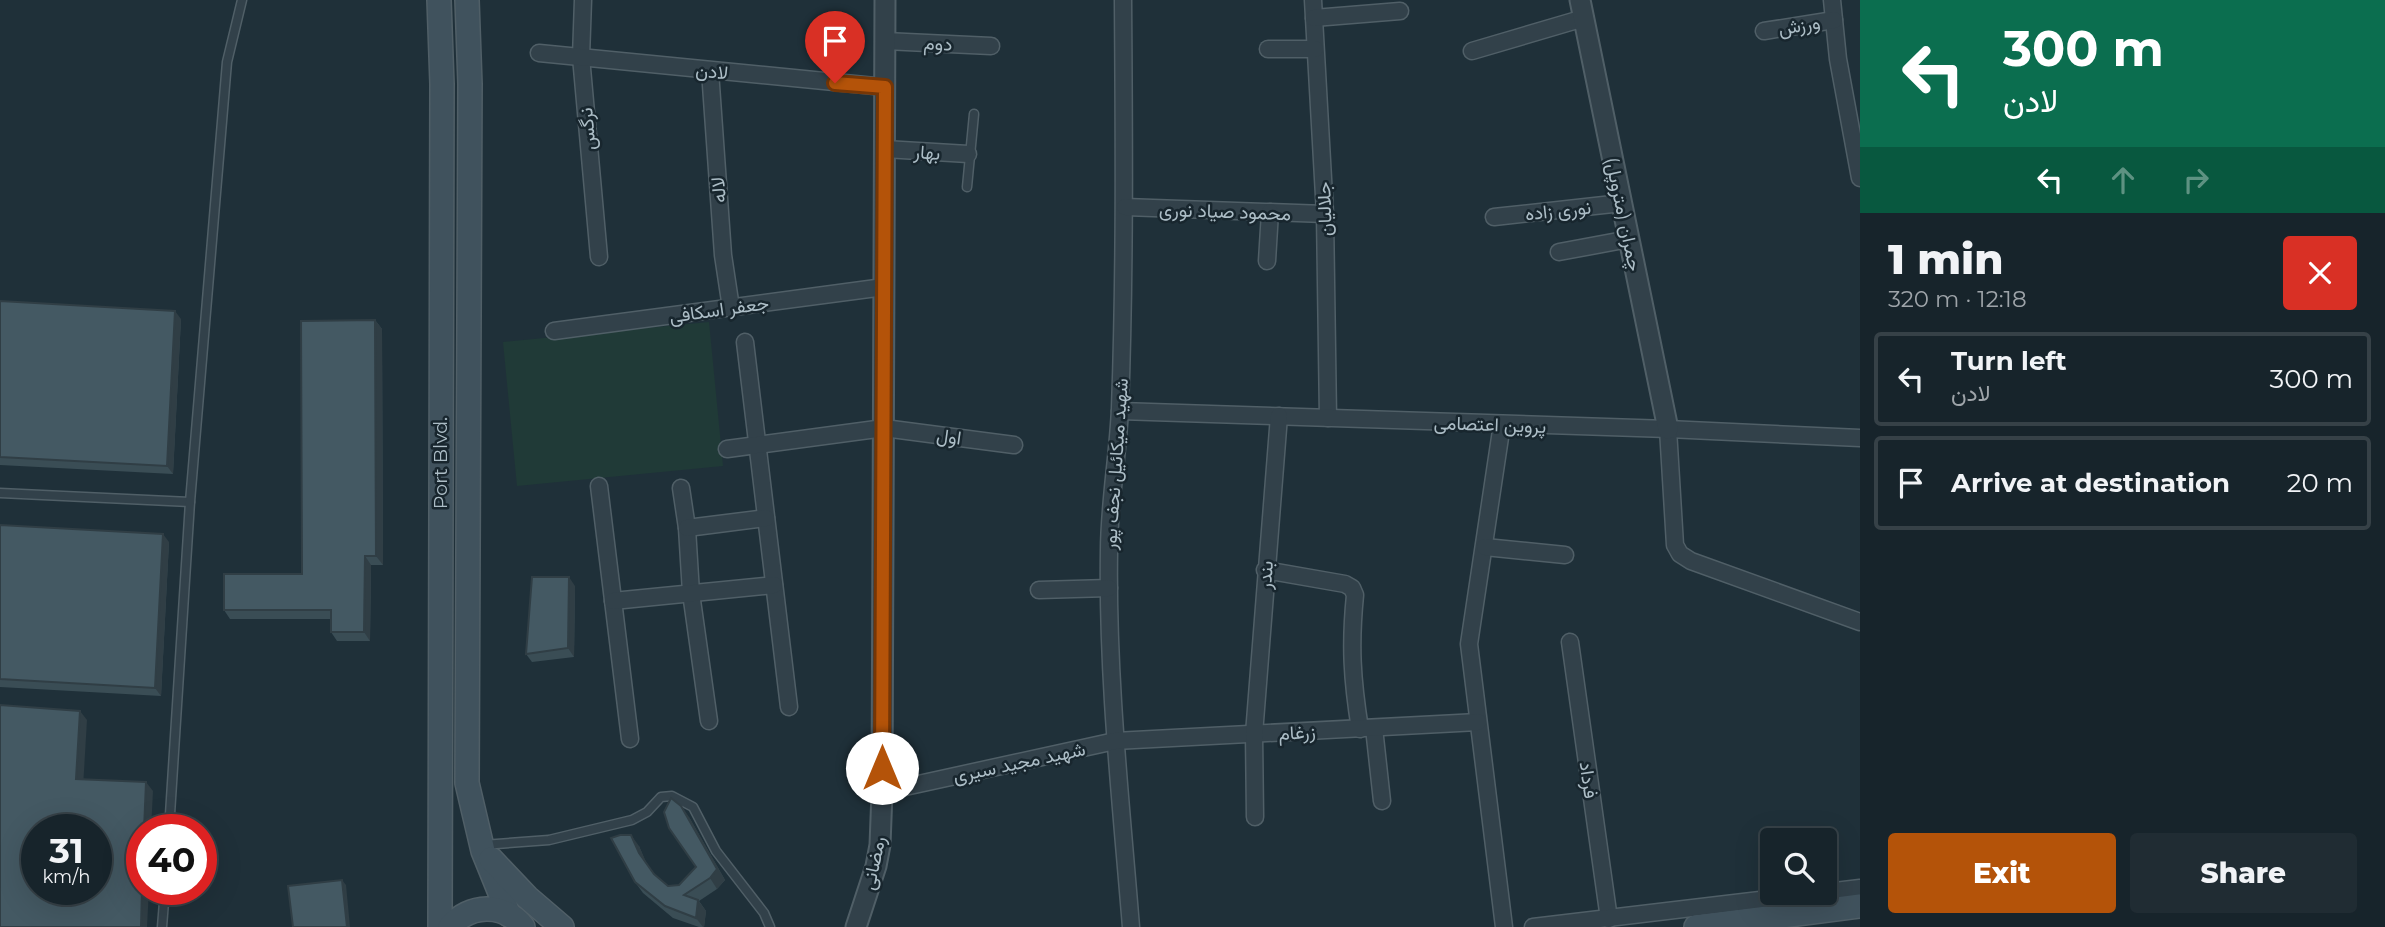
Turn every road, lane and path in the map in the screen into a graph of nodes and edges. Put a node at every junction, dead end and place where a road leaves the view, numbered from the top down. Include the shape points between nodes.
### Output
1 (242, 0) edge
2 (439, 0) edge
3 (467, 0) edge
4 (583, 0) edge
5 (885, 0) edge
6 (1122, 0) edge
7 (1313, 0) edge
8 (1832, 0) edge
9 (1582, 9) edge
10 (1400, 11) dead end
11 (1314, 18) junction
12 (1834, 20) junction
13 (1764, 31) dead end
14 (885, 41) junction
15 (991, 46) dead end
16 (1268, 49) dead end
17 (1315, 49) junction
18 (1472, 51) dead end
19 (539, 53) dead end
20 (581, 57) junction
21 (710, 71) junction
22 (885, 87) junction
23 (974, 114) dead end
24 (885, 149) junction
25 (968, 155) junction
26 (1860, 178) edge
27 (967, 187) dead end
28 (1622, 203) junction
29 (1125, 207) junction
30 (1270, 212) junction
31 (1325, 214) junction
32 (1494, 217) dead end
33 (1629, 239) junction
34 (1559, 252) dead end
35 (599, 257) dead end
36 (1267, 261) dead end
37 (884, 288) junction
38 (731, 308) junction
39 (554, 331) dead end
40 (745, 342) dead end
41 (440, 369) junction
42 (468, 369) junction
43 (1120, 411) junction
44 (1279, 415) junction
45 (1328, 418) junction
46 (1502, 424) junction
47 (884, 428) junction
48 (1668, 429) junction
49 (1860, 438) edge
50 (758, 444) junction
51 (1014, 445) dead end
52 (727, 449) dead end
53 (599, 486) dead end
54 (681, 488) dead end
55 (0, 493) edge
56 (190, 502) junction
57 (766, 517) junction
58 (687, 527) junction
59 (1485, 547) junction
60 (1565, 555) dead end
61 (1265, 570) junction
62 (774, 585) junction
63 (1109, 588) junction
64 (1038, 590) dead end
65 (691, 593) junction
66 (613, 601) junction
67 (1860, 622) edge
68 (1570, 642) dead end
69 (789, 707) dead end
70 (709, 721) dead end
71 (1478, 723) junction
72 (1367, 728) junction
73 (1254, 734) junction
74 (630, 739) dead end
75 (1115, 741) junction
76 (882, 792) junction
77 (1382, 801) dead end
78 (170, 814) edge
79 (1255, 817) dead end
80 (482, 849) junction
81 (1860, 888) edge
82 (164, 905) edge
83 (1860, 906) edge
84 (1860, 915) edge
85 (1609, 919) junction
86 (516, 921) edge
87 (162, 927) edge
88 (440, 927) edge
89 (450, 927) edge
90 (562, 927) edge
91 (770, 927) edge
92 (856, 927) edge
93 (1131, 927) edge
94 (1504, 927) edge
95 (1533, 927) edge
96 (1696, 927) edge
97 (1772, 927) edge

1 - 56 lane via 226,62
2 - 41 main road, Port Blvd.
3 - 42 main road, Port Blvd.
4 - 20 street, نرگس
5 - 14 street, رمضانی
6 - 29 street, شهید میکائیل نجف پور
7 - 11 street, جلالیان
8 - 12 street
9 - 18 street
9 - 28 street, چمران (متروپل)
10 - 11 street
11 - 17 street, جلالیان
12 - 13 street, ورزش
12 - 26 street
14 - 15 street, دوم
14 - 22 street, رمضانی
16 - 17 street
17 - 31 street, جلالیان
19 - 20 street, لادن
20 - 21 street, لادن
20 - 35 street, نرگس
21 - 22 street, لادن
21 - 38 street, لاله
22 - 24 street, رمضانی
23 - 25 lane
24 - 25 street, بهار
24 - 37 street, رمضانی
25 - 27 lane
28 - 32 street, نوری زاده
28 - 33 street, چمران (متروپل)
29 - 30 street, محمود صیاد نوری
29 - 43 street, شهید میکائیل نجف پور
30 - 31 street, محمود صیاد نوری
30 - 36 street
31 - 45 street, جلالیان
33 - 34 street
33 - 48 street, چمران (متروپل)
37 - 38 street, جعفر اسکافی
37 - 47 street, رمضانی
38 - 39 street, جعفر اسکافی
40 - 50 street
41 - 42 main road
41 - 88 main road, Port Blvd.
42 - 80 main road, Port Blvd. via 467,783
43 - 44 street, پروین اعتصامی
43 - 63 street, شهید میکائیل نجف پور
44 - 45 street, پروین اعتصامی
44 - 61 street, بندر
45 - 46 street, پروین اعتصامی
46 - 48 street, پروین اعتصامی
46 - 59 street
47 - 50 street, اول
47 - 51 street, اول
47 - 76 street, رمضانی
48 - 49 street, پروین اعتصامی
48 - 67 street via 1675,545 1680,554
50 - 52 street, اول
50 - 57 street
53 - 66 street
54 - 58 street
55 - 56 lane
56 - 78 lane
57 - 58 street
57 - 62 street
58 - 65 street
59 - 60 street
59 - 71 street via 1469,644
61 - 72 street via 1352,588 1352,679
61 - 73 street, بندر
62 - 65 street
62 - 69 street
63 - 64 street
63 - 75 street, شهید میکائیل نجف پور
65 - 66 street
65 - 70 street
66 - 74 street
68 - 85 street, فرداد
71 - 72 street, زرغام
71 - 94 street
72 - 73 street, زرغام
72 - 77 street
73 - 75 street, زرغام
73 - 79 street, بندر
75 - 76 street, شهید مجید سیری
75 - 93 street, شهید میکائیل نجف پور
76 - 92 street, رمضانی via 878,856
80 - 86 main road, Port Blvd.
80 - 90 main road
80 - 91 lane via 549,840 632,820 661,797 672,796 697,812 716,851
81 - 85 street
82 - 87 lane
83 - 96 main road
84 - 97 main road
85 - 95 street
86 - 89 main road via 498,910 473,911

